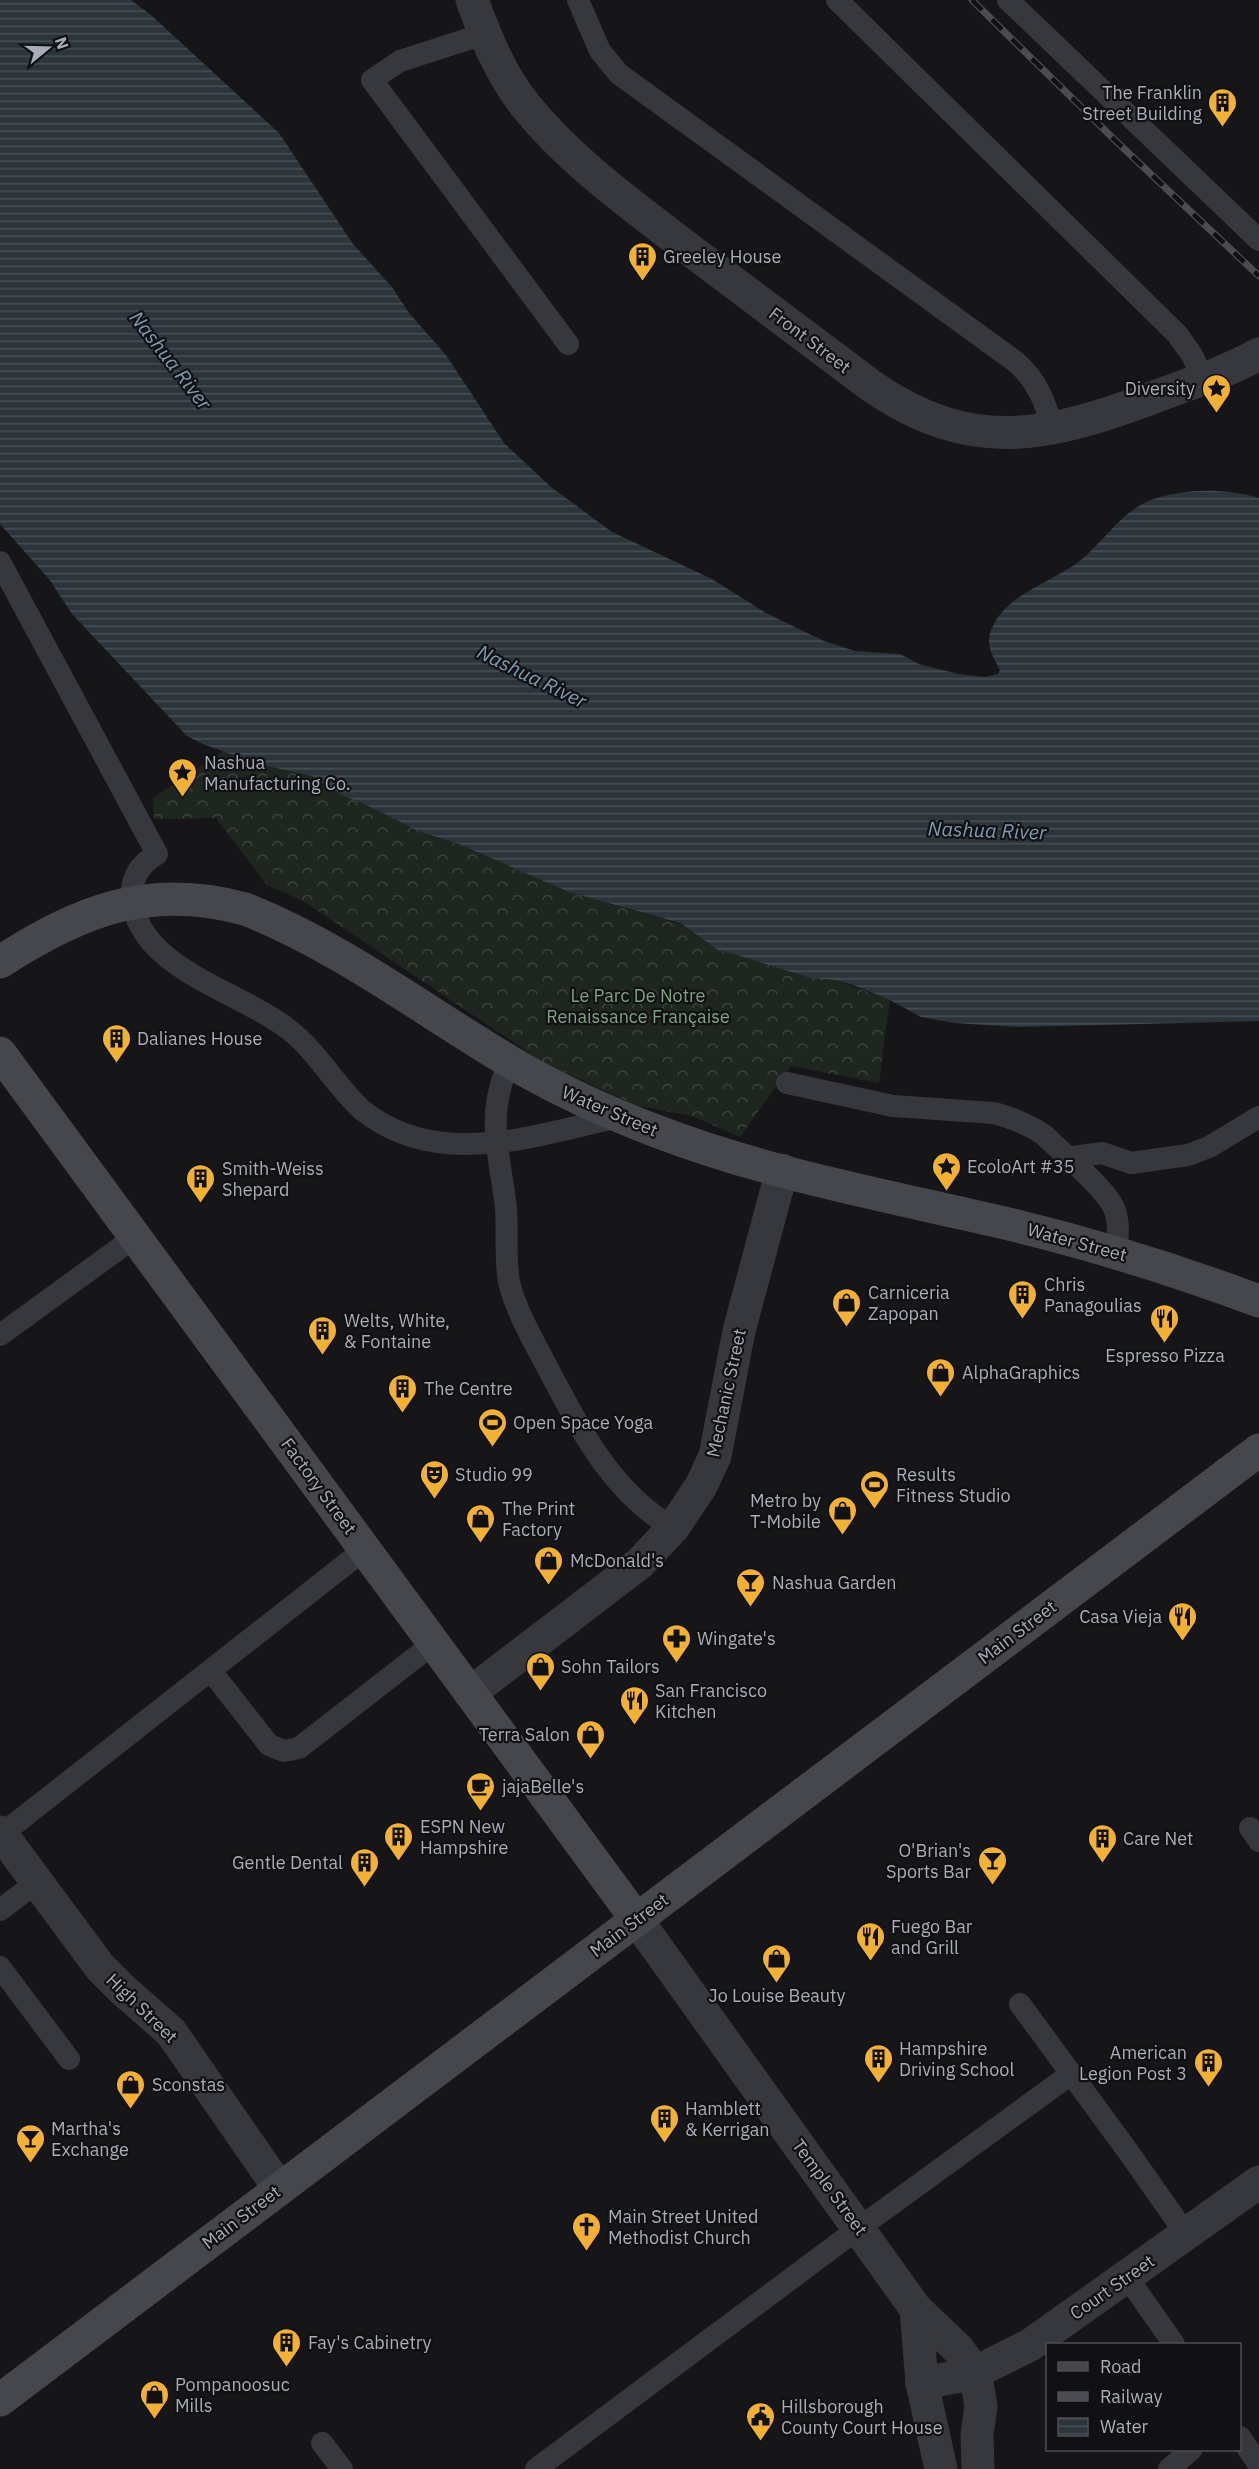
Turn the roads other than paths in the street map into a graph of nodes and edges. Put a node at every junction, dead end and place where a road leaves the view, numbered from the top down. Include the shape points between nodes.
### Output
1 (472, 0) edge
2 (837, 0) edge
3 (1008, 0) edge
4 (584, 2) edge
5 (484, 34) junction
6 (1259, 240) edge
7 (568, 344) dead end
8 (1259, 354) edge
9 (1203, 378) junction
10 (1052, 429) junction
11 (0, 562) edge
12 (0, 962) edge
13 (0, 1053) edge
14 (510, 1062) junction
15 (787, 1083) dead end
16 (619, 1117) junction
17 (1259, 1117) edge
18 (497, 1144) junction
19 (1067, 1158) junction
20 (782, 1170) junction
21 (135, 1237) junction
22 (1116, 1252) junction
23 (1259, 1301) edge
24 (0, 1335) edge
25 (1259, 1450) edge
26 (673, 1528) junction
27 (365, 1550) junction
28 (434, 1643) junction
29 (212, 1671) junction
30 (470, 1693) junction
31 (1, 1833) edge
32 (37, 1882) junction
33 (0, 1910) edge
34 (637, 1920) junction
35 (0, 1967) edge
36 (1020, 2004) dead end
37 (69, 2060) dead end
38 (1071, 2074) junction
39 (1259, 2182) edge
40 (279, 2188) junction
41 (859, 2228) junction
42 (1186, 2234) junction
43 (1126, 2277) junction
44 (916, 2309) junction
45 (1173, 2343) edge
46 (973, 2373) junction
47 (922, 2383) junction
48 (0, 2400) edge
49 (1241, 2440) edge
50 (322, 2444) dead end
51 (1190, 2451) edge
52 (1259, 2465) edge
53 (342, 2469) edge
54 (536, 2469) edge
55 (941, 2469) edge
56 (978, 2469) edge
57 (1169, 2469) edge

1 - 5 street, Front Street
2 - 9 lane via 1177,334
3 - 6 lane
4 - 10 lane via 600,51 631,85 1026,372 1045,401
5 - 7 lane via 400,61 372,80
5 - 10 street, Front Street via 519,97 569,151 638,210 878,391 911,411 955,427 1006,433
8 - 9 street, Front Street
9 - 10 street, Front Street via 1091,420
11 - 18 lane via 157,854 136,873 131,892 135,914 152,944 171,961 289,1029 352,1101 374,1119 407,1136 431,1142
12 - 14 main road, Water Street, bridge via 92,913 130,903 194,899 245,909 278,922
13 - 21 main road, Factory Street
14 - 16 main road, Water Street
14 - 18 lane via 497,1094
15 - 19 lane via 893,1106 1009,1117 1044,1135
16 - 18 lane
16 - 20 main road, Water Street via 699,1147
17 - 19 lane via 1188,1155 1131,1163 1102,1153
18 - 26 lane via 506,1208 507,1268 520,1314 578,1424 605,1466 639,1505
19 - 22 lane via 1113,1207 1118,1222
20 - 22 main road, Water Street
20 - 26 street, Mechanic Street via 739,1331 715,1456 701,1486
21 - 24 lane
21 - 27 main road, Factory Street
22 - 23 main road, Water Street
25 - 34 main road, Main Street
26 - 30 street, Mechanic Street via 640,1563
27 - 28 main road, Factory Street
27 - 29 lane
28 - 29 lane via 299,1748 284,1751 269,1745
28 - 30 main road, Factory Street
29 - 31 lane
30 - 34 main road, Factory Street
31 - 32 street, High Street
32 - 33 lane
32 - 40 street, High Street via 110,1978 171,2032
34 - 40 main road, Main Street
34 - 41 street, Temple Street
35 - 37 lane
36 - 38 lane
38 - 41 lane
38 - 42 lane
39 - 42 street, Court Street
40 - 48 main road, Main Street
41 - 44 street, Temple Street
41 - 54 lane
42 - 43 street, Court Street
43 - 45 lane
43 - 46 street, Court Street via 1030,2345
44 - 46 street, Temple Street via 958,2349
44 - 47 street
46 - 47 street, Court Street
46 - 56 street, Temple Street via 981,2406
47 - 55 street
49 - 52 lane
50 - 53 lane
51 - 57 lane

